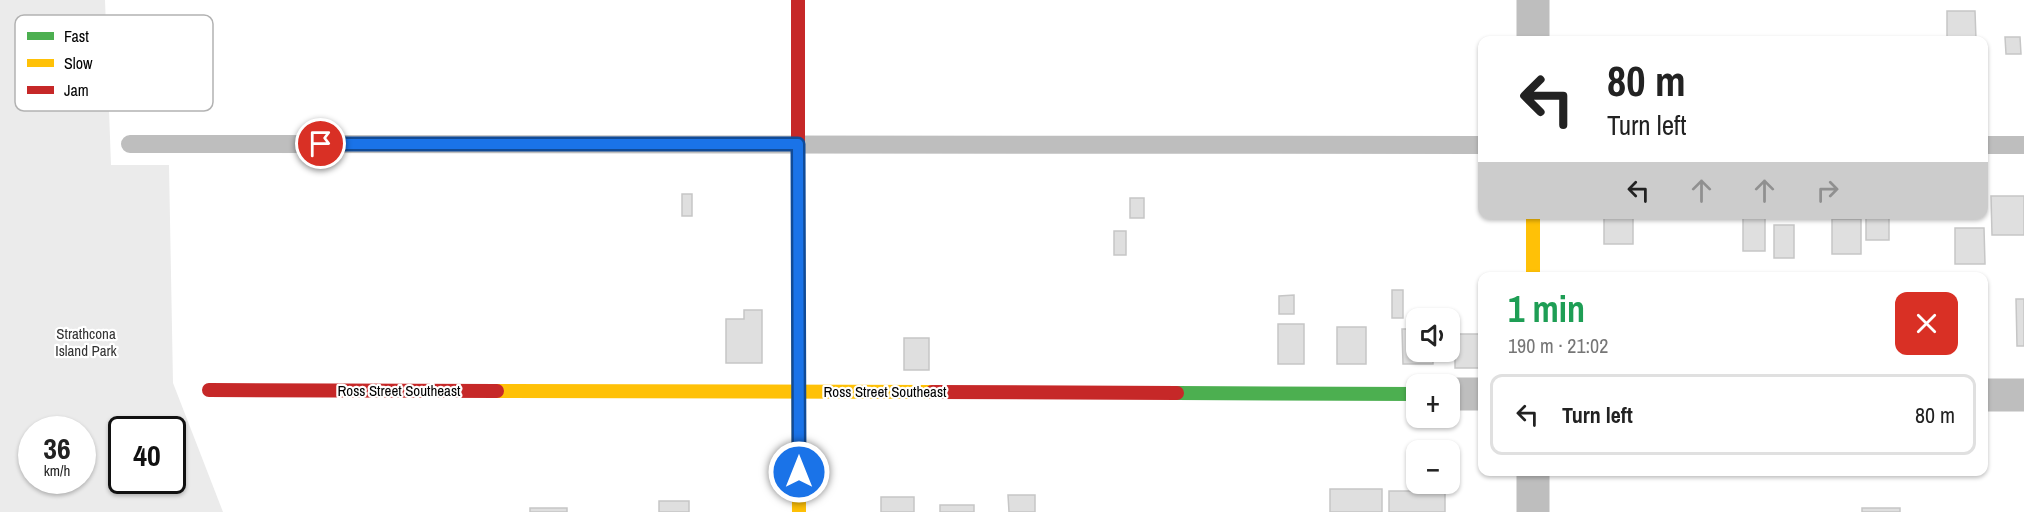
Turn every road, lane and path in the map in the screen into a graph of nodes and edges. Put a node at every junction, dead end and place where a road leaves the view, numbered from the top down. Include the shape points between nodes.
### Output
1 (798, 0) edge
2 (1533, 0) edge
3 (1533, 36) edge
4 (130, 144) dead end
5 (798, 144) junction
6 (1478, 145) edge
7 (1988, 145) edge
8 (2024, 145) edge
9 (1533, 219) edge
10 (1533, 272) edge
11 (209, 390) dead end
12 (799, 392) junction
13 (1406, 393) edge
14 (1460, 394) edge
15 (1478, 394) edge
16 (1988, 395) edge
17 (2024, 395) edge
18 (1533, 476) edge
19 (799, 512) edge
20 (1533, 512) edge

1 - 5 street
2 - 3 street
4 - 5 lane
5 - 6 lane
5 - 12 street
7 - 8 lane
9 - 10 street
11 - 12 street, Ross Street Southeast
12 - 13 street, Ross Street Southeast
12 - 19 street
14 - 15 street
16 - 17 street
18 - 20 street

